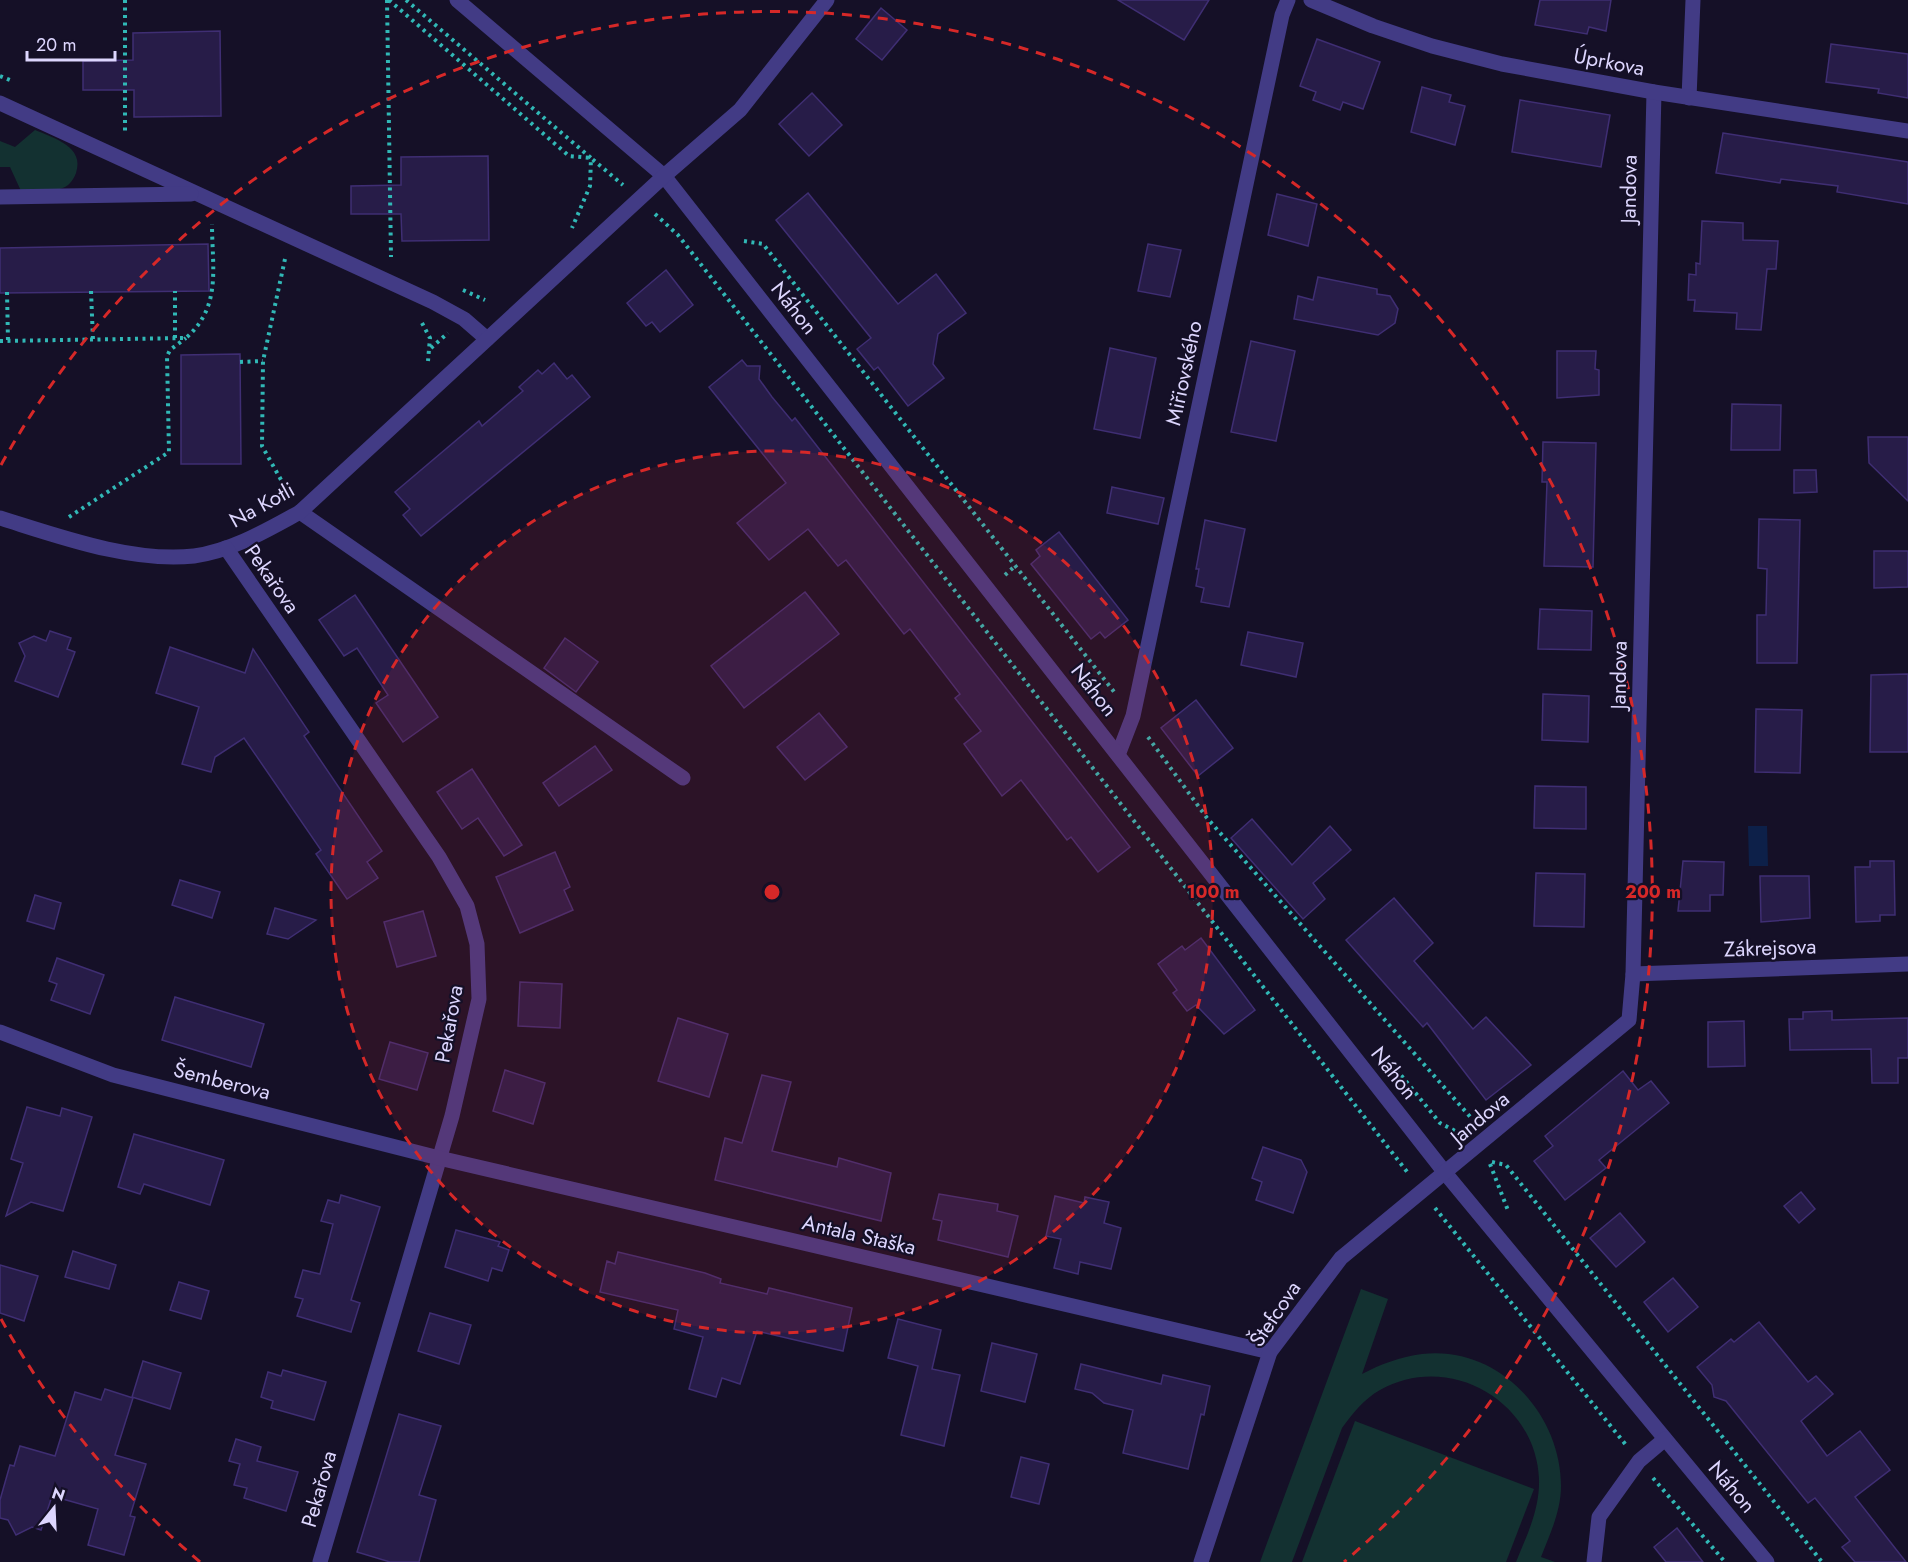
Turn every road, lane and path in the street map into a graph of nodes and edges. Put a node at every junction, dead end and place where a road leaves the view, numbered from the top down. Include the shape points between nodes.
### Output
1 (124, 0) edge
2 (388, 0) edge
3 (406, 0) edge
4 (457, 0) edge
5 (827, 0) edge
6 (1288, 0) edge
7 (1311, 0) edge
8 (1694, 0) edge
9 (1654, 92) junction
10 (1689, 98) junction
11 (0, 104) edge
12 (1908, 131) edge
13 (124, 134) dead end
14 (591, 158) junction
15 (664, 176) junction
16 (194, 194) junction
17 (0, 197) edge
18 (639, 199) junction
19 (206, 220) dead end
20 (212, 220) junction
21 (218, 222) dead end
22 (571, 230) dead end
23 (289, 238) junction
24 (744, 241) dead end
25 (391, 257) dead end
26 (91, 291) dead end
27 (175, 291) dead end
28 (7, 292) dead end
29 (493, 298) dead end
30 (485, 300) dead end
31 (418, 317) dead end
32 (457, 326) dead end
33 (175, 338) junction
34 (186, 338) junction
35 (487, 339) junction
36 (93, 340) junction
37 (0, 341) edge
38 (8, 341) junction
39 (430, 348) junction
40 (263, 361) junction
41 (240, 362) dead end
42 (426, 365) dead end
43 (300, 512) junction
44 (0, 518) edge
45 (67, 518) dead end
46 (226, 548) junction
47 (1015, 566) junction
48 (1004, 576) dead end
49 (1133, 716) junction
50 (1118, 755) junction
51 (683, 778) dead end
52 (1908, 964) edge
53 (1633, 974) junction
54 (0, 1032) edge
55 (1476, 1148) junction
56 (1394, 1155) dead end
57 (439, 1158) junction
58 (1446, 1174) junction
59 (1434, 1207) dead end
60 (1270, 1352) junction
61 (1665, 1439) junction
62 (1639, 1461) junction
63 (320, 1562) edge
64 (1201, 1562) edge
65 (1594, 1562) edge
66 (1725, 1562) edge
67 (1767, 1562) edge
68 (1822, 1562) edge

1 - 13 path
2 - 14 path via 570,156
2 - 25 path
3 - 14 path
4 - 15 street, Náhon
5 - 15 street, Na Kotli via 740,110
6 - 49 street, Miřiovského
7 - 9 street, Úprkova via 1432,46 1502,64
8 - 10 street
9 - 10 street, Úprkova
9 - 53 street, Jandova
10 - 12 street, Úprkova
11 - 16 street
14 - 18 path
14 - 22 path via 590,186
15 - 18 street, Na Kotli
15 - 50 street, Náhon
16 - 17 street
16 - 23 street
18 - 35 street, Na Kotli
18 - 56 path via 678,235
19 - 20 path
20 - 21 path
20 - 34 path via 210,306
23 - 35 street via 432,302 464,319
23 - 40 path
24 - 47 path via 763,244
26 - 36 path
27 - 33 path
28 - 38 path
29 - 30 path
31 - 39 path via 430,339
32 - 39 path
33 - 34 path
33 - 36 path
34 - 45 path via 167,356 169,452
35 - 43 street, Na Kotli
36 - 38 path
37 - 38 path
39 - 42 path
40 - 41 path
40 - 43 path via 261,446
43 - 46 street, Na Kotli
43 - 51 street
44 - 46 street, Na Kotli via 69,539 136,553 194,556
46 - 57 street, Pekařova via 439,857 467,906 477,944 479,999
47 - 48 path
47 - 49 path
49 - 50 street, Miřiovského
49 - 55 path via 1207,818 1480,1128 1469,1138
50 - 58 street, Náhon
52 - 53 street, Zákrejsova
53 - 55 street, Jandova via 1629,1020
54 - 57 street, Šemberova via 113,1075
55 - 58 street, Jandova
55 - 68 path via 1489,1161 1506,1165
57 - 60 street, Antala Staška
57 - 63 street, Pekařova
58 - 60 street, Štefcova via 1341,1258
58 - 61 street, Náhon
59 - 62 path
60 - 64 street, Štefcova
61 - 62 street
61 - 67 street, Náhon
62 - 65 street via 1599,1517
62 - 66 path

